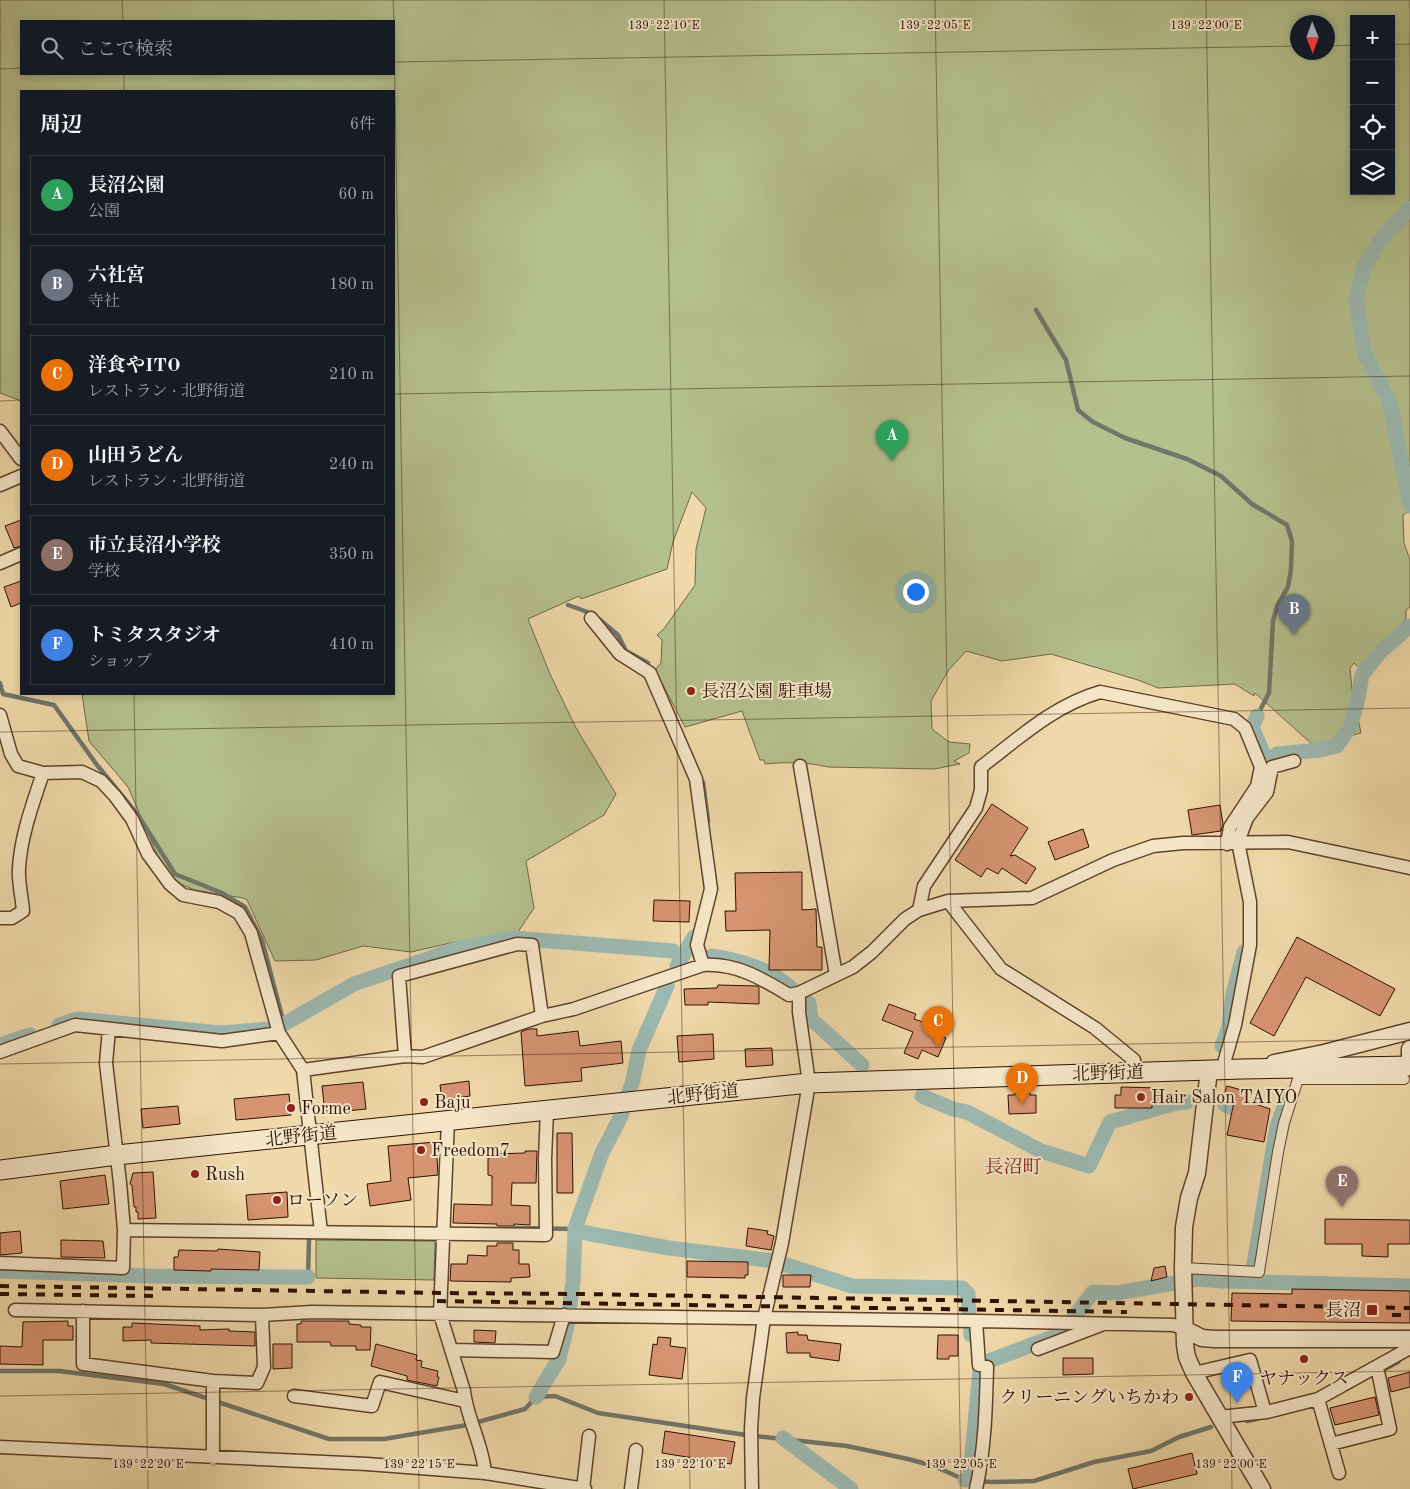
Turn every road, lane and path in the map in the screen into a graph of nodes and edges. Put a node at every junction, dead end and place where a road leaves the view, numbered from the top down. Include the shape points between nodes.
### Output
1 (0, 431) edge
2 (20, 458) edge
3 (20, 476) edge
4 (0, 485) edge
5 (20, 554) edge
6 (0, 563) edge
7 (591, 618) dead end
8 (0, 715) edge
9 (1294, 761) dead end
10 (800, 766) dead end
11 (43, 773) junction
12 (1232, 843) junction
13 (1410, 868) edge
14 (948, 901) junction
15 (919, 910) junction
16 (0, 918) edge
17 (702, 965) junction
18 (836, 975) junction
19 (799, 993) junction
20 (542, 1016) junction
21 (109, 1029) junction
22 (1410, 1031) edge
23 (279, 1033) junction
24 (1410, 1049) edge
25 (0, 1052) edge
26 (405, 1056) junction
27 (1242, 1069) junction
28 (303, 1070) junction
29 (1215, 1070) junction
30 (1408, 1071) edge
31 (1137, 1072) junction
32 (809, 1083) junction
33 (547, 1110) junction
34 (448, 1120) junction
35 (311, 1135) junction
36 (117, 1155) junction
37 (0, 1170) edge
38 (124, 1230) junction
39 (321, 1232) junction
40 (443, 1234) junction
41 (0, 1263) edge
42 (1183, 1268) junction
43 (15, 1310) dead end
44 (83, 1311) junction
45 (440, 1314) junction
46 (262, 1315) junction
47 (564, 1315) junction
48 (764, 1318) junction
49 (976, 1321) junction
50 (1106, 1323) junction
51 (1184, 1329) junction
52 (1410, 1339) edge
53 (1410, 1348) edge
54 (1038, 1349) dead end
55 (451, 1350) junction
56 (1377, 1367) junction
57 (1194, 1373) junction
58 (213, 1380) junction
59 (294, 1396) dead end
60 (1318, 1399) junction
61 (465, 1401) junction
62 (1265, 1412) junction
63 (1219, 1417) junction
64 (589, 1436) dead end
65 (1330, 1444) junction
66 (0, 1447) edge
67 (636, 1450) dead end
68 (213, 1458) junction
69 (1339, 1473) dead end
70 (485, 1474) junction
71 (584, 1489) edge
72 (631, 1489) edge
73 (752, 1489) edge
74 (976, 1489) edge
75 (1262, 1489) edge

1 - 2 street
3 - 4 street
5 - 6 street
7 - 17 street via 620,654 650,673 671,715 696,779 711,889 697,946
8 - 11 street via 11,754 18,766
9 - 12 street via 1272,767 1267,792
10 - 18 street
11 - 16 street via 25,832 19,869 23,911 12,918
11 - 23 street via 82,772 101,781 132,820 148,854 170,884 183,895 219,902 239,913 251,933
12 - 13 street via 1288,842
12 - 14 street via 1153,846 1113,860 1032,898
12 - 15 street via 1230,827 1257,786 1261,767 1244,728 1234,720 1100,692 1051,713 981,767 981,790 976,808 924,886
12 - 29 street via 1250,902 1250,945 1234,1025
14 - 15 street
14 - 31 street via 1000,969 1095,1028 1134,1060
15 - 18 street via 872,952
17 - 19 street via 741,969 789,995
17 - 20 street
18 - 19 street
19 - 32 street
20 - 26 street via 423,1057
20 - 26 street via 532,945 517,944 399,976
21 - 23 street via 222,1041
21 - 25 street via 75,1025
21 - 36 street via 106,1063
22 - 27 street
23 - 28 street
24 - 30 street
26 - 28 street
27 - 29 main road, 北野街道
27 - 30 main road, 北野街道
28 - 35 street
29 - 31 main road, 北野街道
29 - 42 street via 1184,1227
30 - 42 street via 1298,1078 1284,1122 1259,1272
31 - 32 main road, 北野街道
32 - 33 main road, 北野街道
32 - 48 street via 782,1243
33 - 34 main road, 北野街道
33 - 40 street via 546,1236
34 - 35 main road, 北野街道
34 - 40 street
35 - 36 main road, 北野街道
35 - 39 street
36 - 37 main road, 北野街道
36 - 38 street
38 - 39 street
38 - 41 street via 123,1268
39 - 40 street
40 - 45 street
42 - 51 street
43 - 44 street
44 - 46 street
44 - 58 street via 83,1364
45 - 46 street via 312,1312
45 - 47 street
45 - 55 street
46 - 58 street via 264,1367 257,1383
47 - 48 street
47 - 55 street via 553,1352
48 - 49 street
48 - 73 street via 753,1398
49 - 50 street
49 - 74 street via 979,1366 987,1366
50 - 51 street via 1174,1325
50 - 54 street
51 - 52 street via 1202,1338 1214,1339
51 - 57 street via 1187,1357
53 - 56 street
55 - 61 street
56 - 60 street
56 - 65 street via 1390,1428
57 - 62 street via 1250,1360
57 - 63 street
58 - 68 street
59 - 61 street via 372,1406 380,1382
60 - 62 street
60 - 65 street
61 - 70 street
62 - 63 street
63 - 75 street
64 - 71 street
65 - 69 street
66 - 68 street
67 - 72 street
68 - 70 street via 367,1464
70 - 71 street

